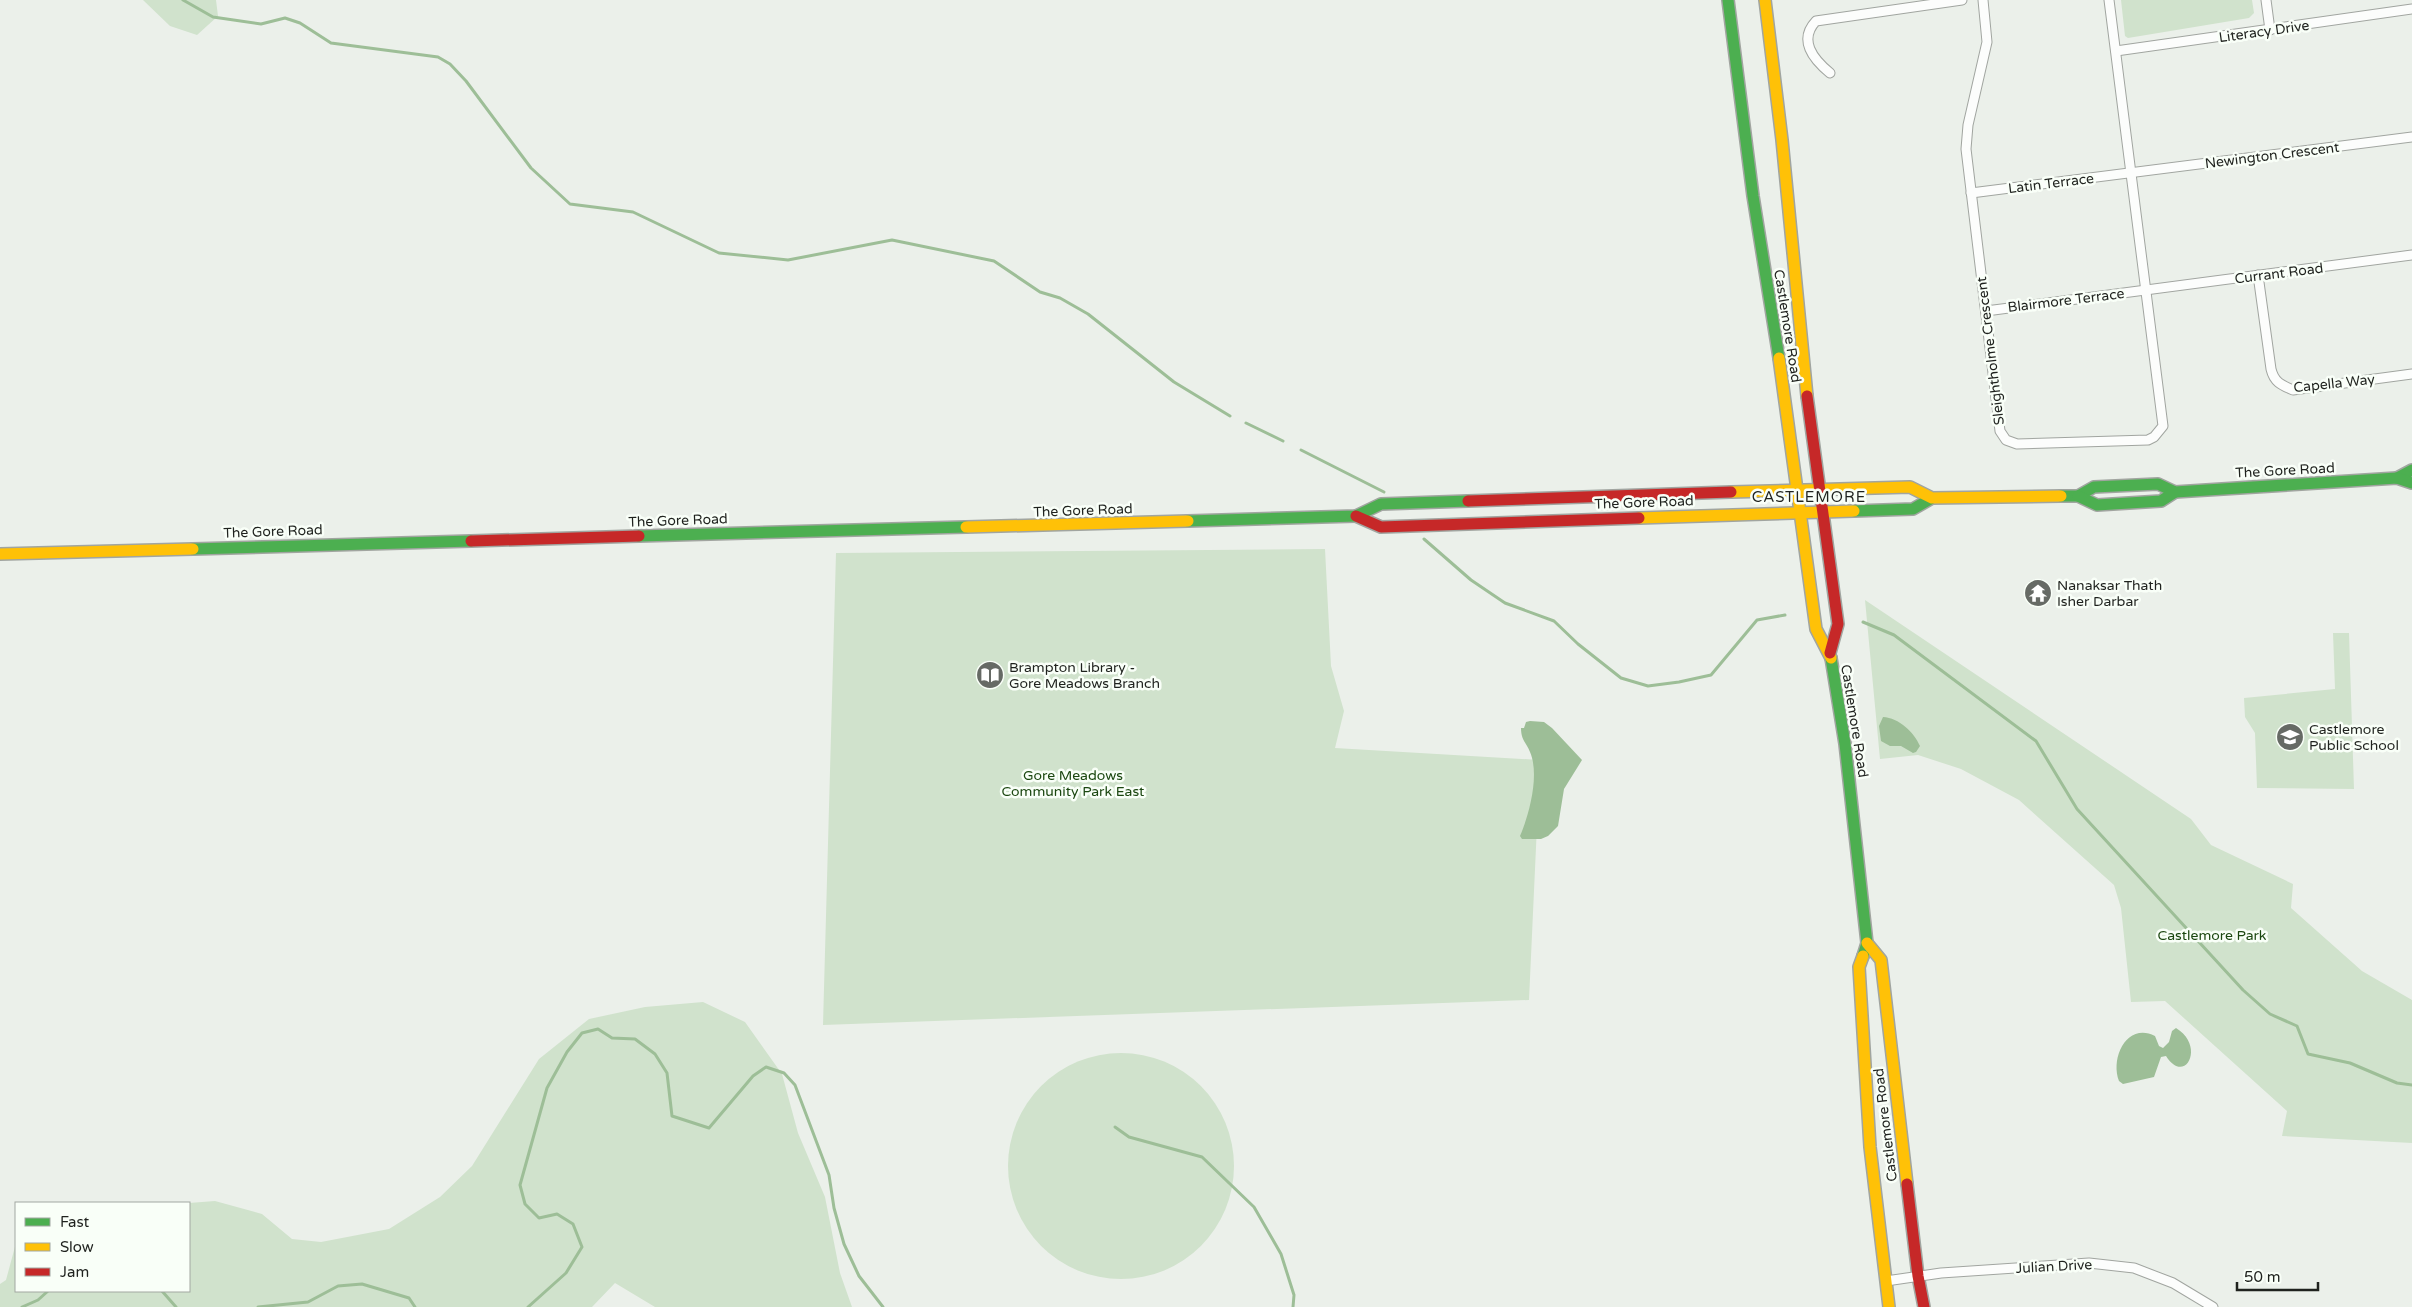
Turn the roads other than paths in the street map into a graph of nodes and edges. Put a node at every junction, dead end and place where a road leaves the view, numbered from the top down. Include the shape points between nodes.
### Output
1 (1728, 0) edge
2 (1765, 0) edge
3 (1962, 0) edge
4 (1983, 0) edge
5 (2109, 0) edge
6 (2266, 0) edge
7 (2410, 6) edge
8 (2270, 30) junction
9 (2116, 52) junction
10 (1830, 73) dead end
11 (2412, 137) edge
12 (2132, 173) junction
13 (1971, 193) junction
14 (2412, 255) edge
15 (2258, 275) junction
16 (2146, 290) junction
17 (1986, 310) junction
18 (2412, 374) edge
19 (2412, 470) edge
20 (2397, 478) junction
21 (2412, 483) edge
22 (1819, 489) junction
23 (1796, 490) junction
24 (2175, 492) junction
25 (2078, 496) junction
26 (1932, 498) junction
27 (1460, 501) junction
28 (1822, 511) junction
29 (1800, 512) junction
30 (1356, 516) junction
31 (1460, 524) junction
32 (0, 554) edge
33 (1830, 653) junction
34 (1868, 943) junction
35 (1918, 1276) junction
36 (1886, 1281) junction
37 (1889, 1307) edge
38 (1924, 1307) edge
39 (2213, 1307) edge

1 - 23 main road, Castlemore Road
2 - 22 main road, Castlemore Road
3 - 10 street via 1816,21 1810,27 1809,49 1816,61
4 - 13 street, Sleightholme Crescent via 1986,54 1968,125 1966,149
5 - 9 street, Sleightholme Crescent
6 - 8 street
7 - 8 street, Literacy Drive
8 - 9 street, Literacy Drive
9 - 12 street, Sleightholme Crescent
11 - 12 street, Newington Crescent
12 - 13 street, Latin Terrace
12 - 16 street, Sleightholme Crescent
13 - 17 street, Sleightholme Crescent
14 - 15 street, Currant Road
15 - 16 street, Currant Road
15 - 18 street, Capella Way via 2271,369 2280,385 2293,390
16 - 17 street, Blairmore Terrace
16 - 17 street, Sleightholme Crescent via 2163,416 2163,426 2148,440 2017,444 2006,440 2000,431
19 - 20 main road, The Gore Road
20 - 21 main road, The Gore Road
20 - 24 main road, The Gore Road
22 - 23 main road, The Gore Road
22 - 26 main road, The Gore Road via 1910,487
22 - 28 main road, Castlemore Road
23 - 27 main road, The Gore Road
23 - 29 main road, Castlemore Road
24 - 25 main road, The Gore Road via 2158,484 2094,488
24 - 25 main road, The Gore Road via 2161,501 2097,505
25 - 26 main road, The Gore Road
26 - 28 main road, The Gore Road via 1913,509
27 - 30 main road, The Gore Road via 1381,504
27 - 31 main road
28 - 29 main road, The Gore Road
28 - 33 main road, Castlemore Road via 1838,624
29 - 31 main road, The Gore Road
29 - 33 main road, Castlemore Road via 1816,630
30 - 31 main road, The Gore Road via 1381,527
30 - 32 main road, The Gore Road
33 - 34 main road, Castlemore Road via 1845,744
34 - 35 main road, Castlemore Road via 1881,960
34 - 36 main road, Castlemore Road via 1859,967 1870,1147
35 - 36 street, Julian Drive
35 - 38 main road, Castlemore Road
35 - 39 street, Julian Drive via 2088,1263 2134,1268 2174,1283
36 - 37 main road, Castlemore Road

